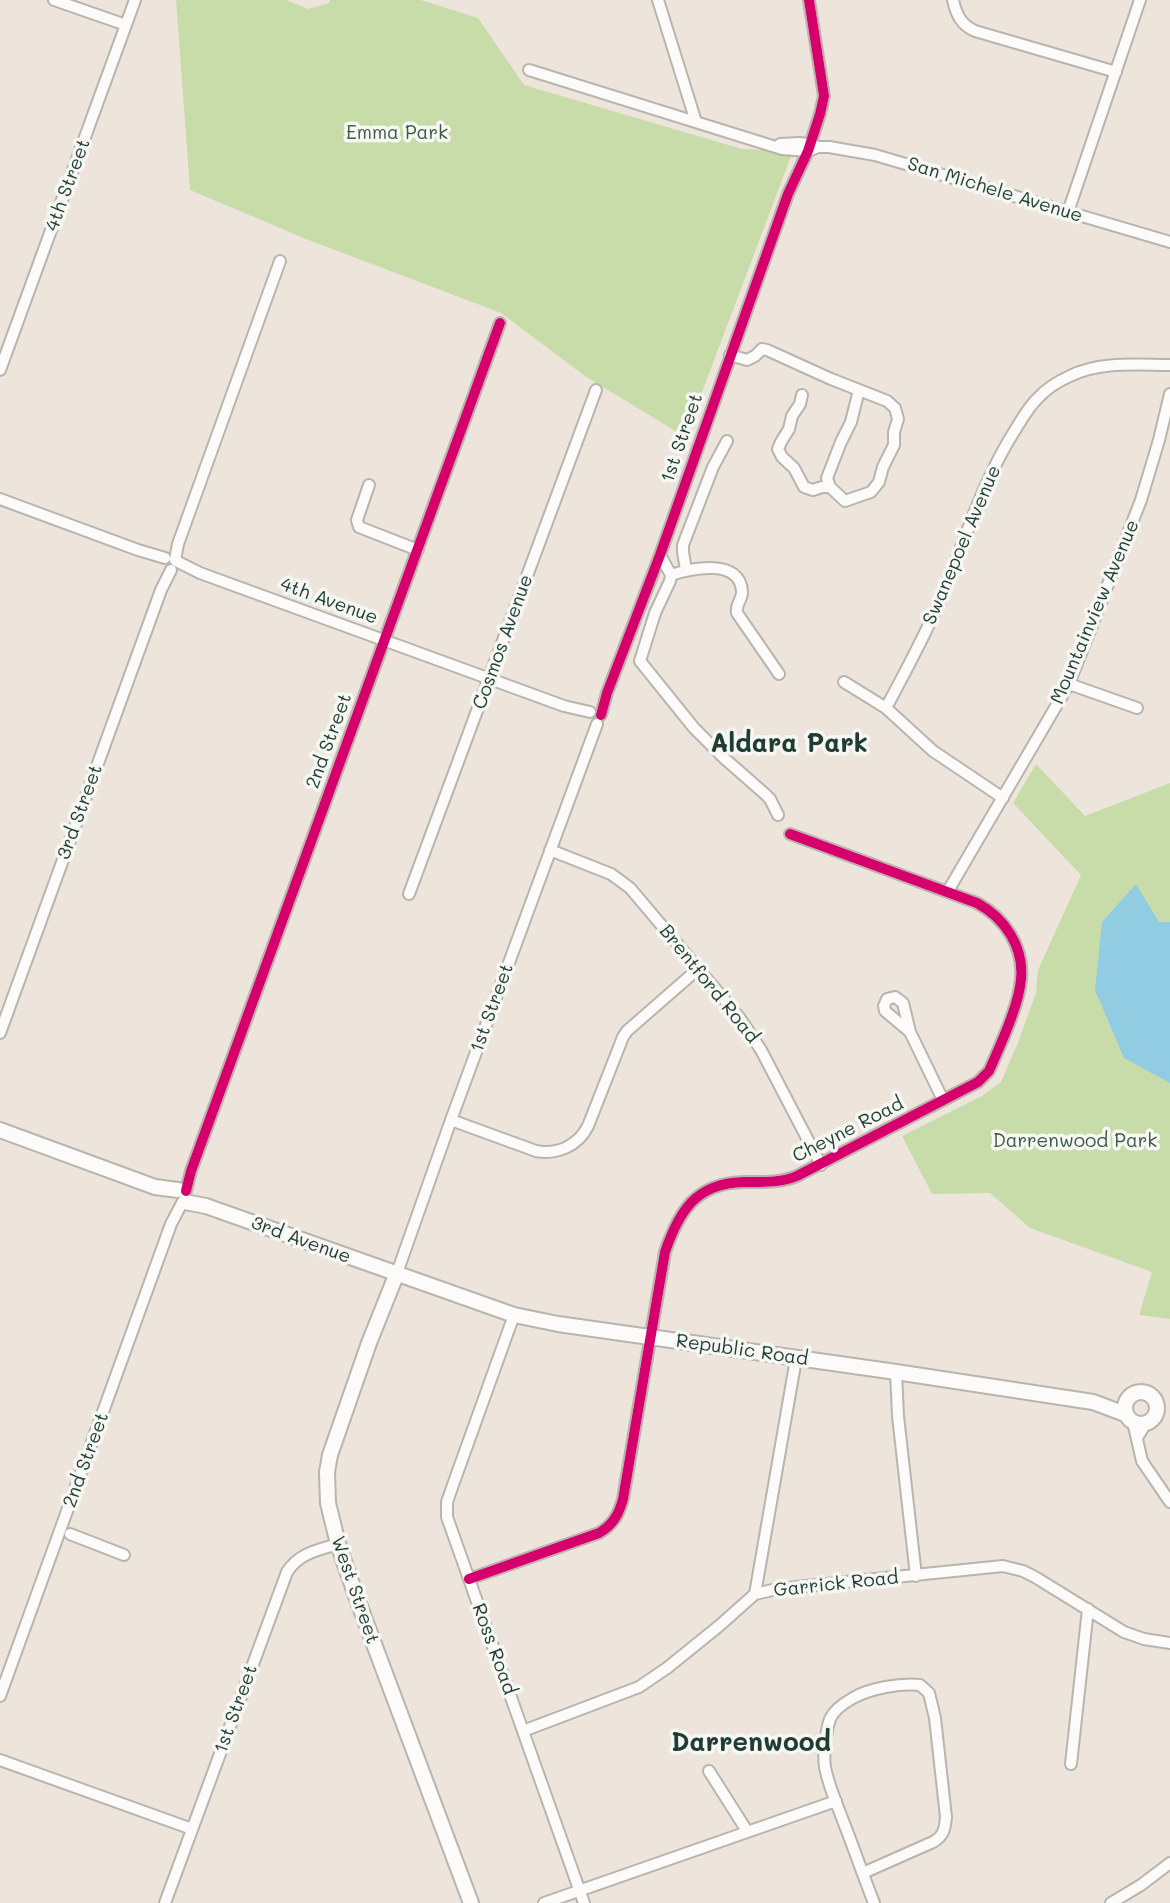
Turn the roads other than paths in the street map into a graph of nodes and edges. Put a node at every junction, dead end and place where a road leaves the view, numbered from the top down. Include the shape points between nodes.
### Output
1 (54, 0) edge
2 (135, 0) edge
3 (658, 0) edge
4 (809, 0) edge
5 (953, 0) edge
6 (1140, 0) edge
7 (126, 25) junction
8 (529, 70) dead end
9 (1116, 72) junction
10 (696, 122) junction
11 (809, 145) junction
12 (1068, 212) junction
13 (1170, 242) edge
14 (279, 261) dead end
15 (500, 323) dead end
16 (730, 355) junction
17 (1170, 365) edge
18 (0, 370) edge
19 (596, 390) dead end
20 (859, 390) junction
21 (1170, 394) edge
22 (802, 395) dead end
23 (727, 441) dead end
24 (369, 485) dead end
25 (830, 487) junction
26 (0, 499) edge
27 (418, 550) junction
28 (660, 555) junction
29 (170, 563) junction
30 (686, 570) junction
31 (671, 575) junction
32 (384, 640) junction
33 (779, 674) dead end
34 (490, 678) junction
35 (844, 682) dead end
36 (1069, 684) junction
37 (886, 708) junction
38 (1137, 708) dead end
39 (593, 717) junction
40 (1003, 798) junction
41 (778, 815) dead end
42 (790, 834) dead end
43 (550, 850) junction
44 (948, 891) junction
45 (409, 894) dead end
46 (698, 969) junction
47 (909, 1032) dead end
48 (0, 1033) edge
49 (943, 1100) junction
50 (451, 1120) junction
51 (0, 1130) edge
52 (821, 1165) junction
53 (181, 1196) junction
54 (397, 1273) junction
55 (514, 1315) junction
56 (651, 1337) junction
57 (796, 1359) junction
58 (896, 1372) junction
59 (1129, 1396) junction
60 (1093, 1402) junction
61 (1156, 1402) junction
62 (1170, 1408) edge
63 (1170, 1416) edge
64 (1140, 1419) junction
65 (1170, 1502) edge
66 (70, 1534) dead end
67 (338, 1544) junction
68 (124, 1555) dead end
69 (916, 1576) junction
70 (469, 1579) junction
71 (755, 1594) junction
72 (1088, 1609) junction
73 (1170, 1643) edge
74 (0, 1696) edge
75 (523, 1731) junction
76 (0, 1759) edge
77 (1071, 1764) dead end
78 (709, 1771) dead end
79 (836, 1801) junction
80 (192, 1829) junction
81 (747, 1832) junction
82 (1168, 1869) edge
83 (863, 1873) junction
84 (579, 1891) junction
85 (165, 1903) edge
86 (471, 1903) edge
87 (544, 1903) edge
88 (583, 1903) edge
89 (874, 1903) edge
90 (1111, 1903) edge

1 - 7 street
2 - 7 street, 4th Street
3 - 10 street
4 - 11 street, 1st Street via 824,89
5 - 9 street via 969,28
6 - 9 street
7 - 18 street, 4th Street
8 - 10 street, San Michele Avenue
9 - 12 street
10 - 11 street, San Michele Avenue via 773,145
11 - 12 street, San Michele Avenue via 909,163
11 - 16 street, 1st Street
12 - 13 street, San Michele Avenue
14 - 29 street
15 - 27 street, 2nd Street
16 - 20 street via 747,360 767,350
16 - 28 street, 1st Street
17 - 37 street, Swanepoel Avenue via 1089,369 1055,384 1028,409 989,475 937,608
19 - 34 street, Cosmos Avenue
20 - 25 street via 851,422 828,473
20 - 25 street via 895,408 894,445 871,492 845,501
21 - 36 street, Mountainview Avenue via 1141,500
22 - 25 street via 779,451 804,487
23 - 30 street via 683,545
24 - 27 street via 357,520 359,527
26 - 29 street, 4th Avenue
27 - 32 street, 2nd Street
28 - 31 street
28 - 39 street, 1st Street via 607,693
29 - 32 street, 4th Avenue
29 - 48 street, 3rd Street
30 - 31 street
30 - 33 street via 723,569 734,575 742,590 737,613
31 - 41 street via 640,661 694,728 765,794
32 - 34 street, 4th Avenue
32 - 53 street, 2nd Street
34 - 39 street, 4th Avenue
34 - 45 street, Cosmos Avenue
35 - 37 street
36 - 38 street
36 - 40 street, Mountainview Avenue
37 - 40 street via 933,751
39 - 43 street, 1st Street via 589,744
40 - 44 street, Mountainview Avenue
42 - 44 street, Cheyne Road
43 - 46 street, Brentford Road via 617,877
43 - 50 street, 1st Street
44 - 49 street, Cheyne Road via 987,909 1003,923 1018,954 1021,980 989,1071
46 - 50 street via 623,1037 584,1135 574,1144 555,1152 536,1152
46 - 52 street, Brentford Road via 754,1038
47 - 49 street
49 - 52 street, Cheyne Road
50 - 54 street, 1st Street
51 - 53 main road, 3rd Avenue
52 - 56 street, Cheyne Road via 787,1180 722,1184 695,1198 683,1211 664,1252
53 - 54 main road, 3rd Avenue
53 - 74 street, 2nd Street
54 - 55 main road, Republic Road
54 - 67 main road, West Street via 329,1460 328,1503
55 - 56 main road, Republic Road
55 - 70 street, Ross Road via 447,1503 450,1529
56 - 57 main road, Republic Road
56 - 70 street, Cheyne Road via 623,1499 615,1519 599,1533
57 - 58 main road, Republic Road
57 - 71 street
58 - 60 main road, Republic Road
58 - 69 street
59 - 60 main road, Republic Road
59 - 61 main road via 1144,1391
59 - 64 main road via 1124,1404
60 - 64 main road, Republic Road
61 - 62 main road
61 - 64 main road via 1157,1412
63 - 64 main road, Republic Road
64 - 65 street via 1137,1438 1142,1461
66 - 68 street
67 - 80 street, 1st Street via 301,1557 287,1572
67 - 86 main road, West Street
69 - 71 street, Garrick Road
69 - 72 street, Garrick Road via 1013,1568
70 - 75 street, Ross Road
71 - 75 street, Garrick Road via 639,1687
72 - 73 street, Garrick Road via 1132,1635
72 - 77 street
75 - 84 street, Ross Road
76 - 80 street
78 - 81 street
79 - 81 street
79 - 83 street
79 - 83 street via 824,1763 829,1722 835,1712 868,1691 924,1687 936,1718 944,1830 933,1842
80 - 85 street, 1st Street
81 - 84 street
82 - 90 street
83 - 89 street
84 - 87 street
84 - 88 street, Ross Road

